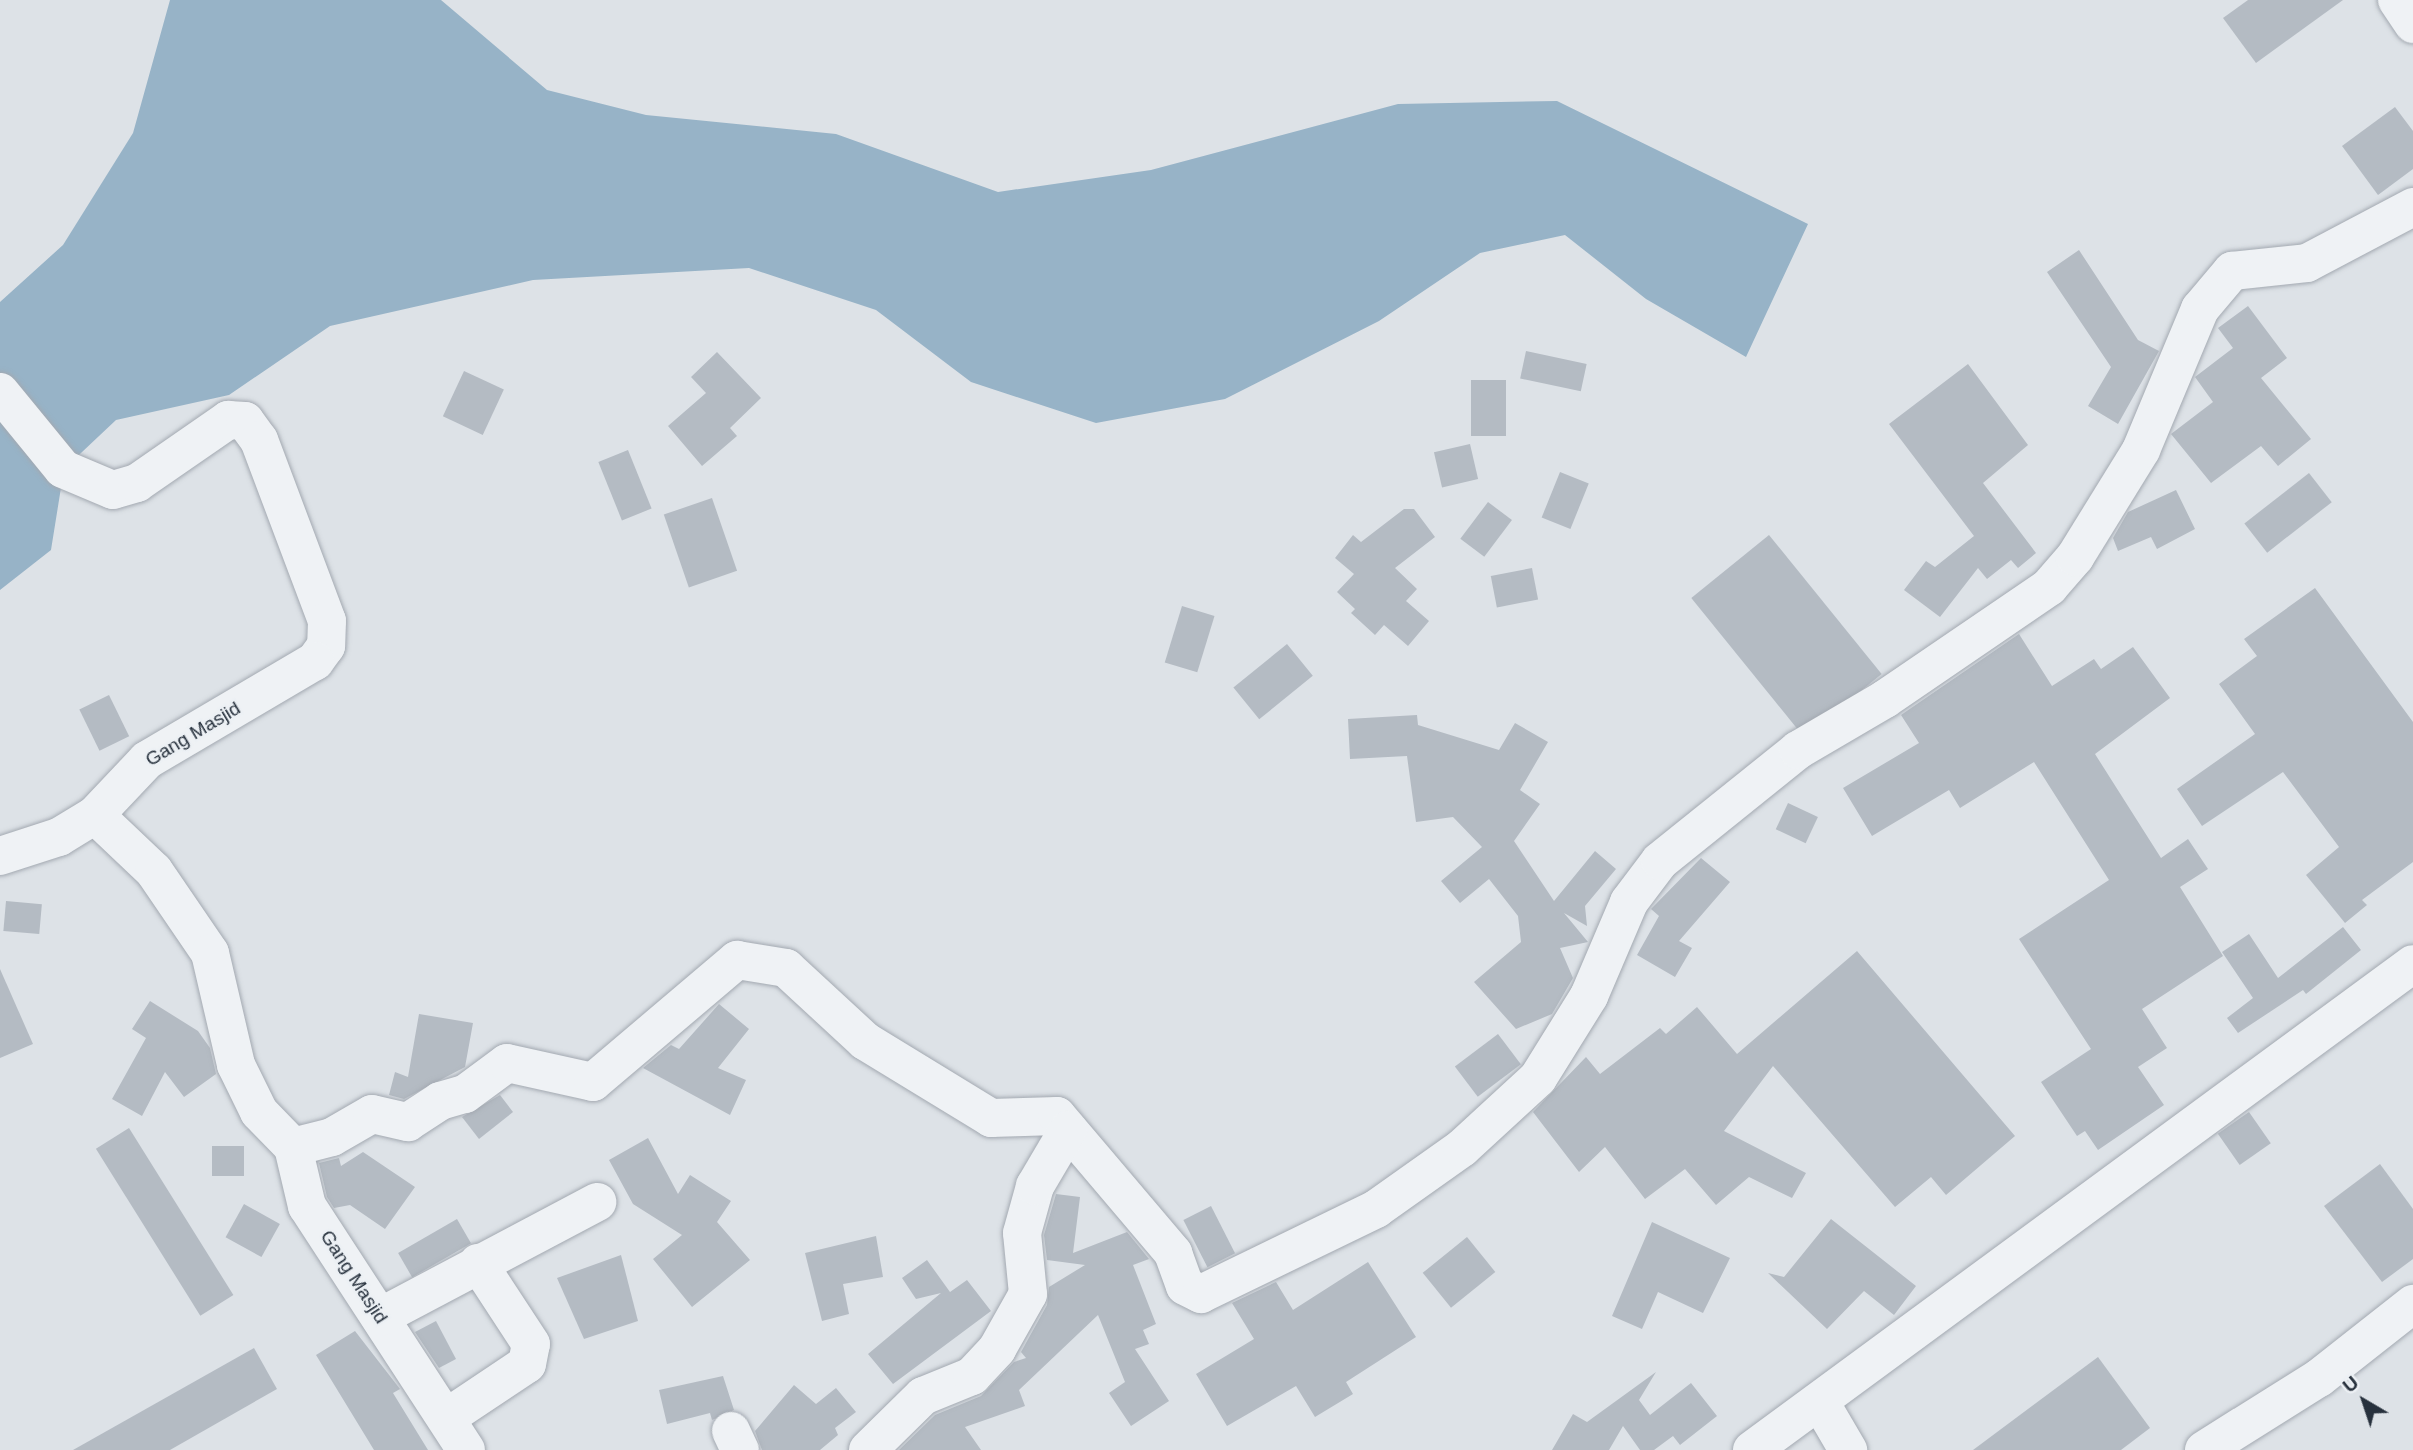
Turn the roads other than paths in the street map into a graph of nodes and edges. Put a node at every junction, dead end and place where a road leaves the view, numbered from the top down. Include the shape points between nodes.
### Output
1 (2397, 0) edge
2 (2413, 24) edge
3 (2413, 207) edge
4 (0, 392) edge
5 (95, 815) junction
6 (0, 856) edge
7 (2413, 964) edge
8 (1068, 1130) junction
9 (293, 1147) junction
10 (597, 1202) dead end
11 (478, 1263) junction
12 (2413, 1304) edge
13 (380, 1317) junction
14 (1820, 1402) junction
15 (446, 1418) junction
16 (466, 1450) edge
17 (868, 1450) edge
18 (1752, 1450) edge
19 (1847, 1450) edge
20 (2204, 1450) edge

1 - 2 street
3 - 8 street via 2307,262 2232,271 2200,309 2141,450 2074,557 2049,587 1885,699 1798,750 1660,861 1629,902 1589,996 1538,1078 1462,1147 1376,1209 1201,1294 1185,1286 1173,1254
4 - 5 street, Gang Masjid via 64,469 113,490 137,483 229,420 245,421 259,440 327,621 326,646 315,661 147,760
5 - 6 street via 58,837
5 - 9 street via 154,872 210,953 236,1065 259,1112
7 - 14 street
8 - 9 street via 1057,1116 991,1118 865,1041 786,968 737,960 593,1082 507,1063 465,1094 440,1101 408,1122 372,1114 332,1137
8 - 17 street via 1035,1186 1022,1233 1028,1294 997,1349 972,1376 923,1396
9 - 13 street, Gang Masjid via 307,1206
10 - 11 street
11 - 13 street
11 - 15 street via 531,1345 527,1364
12 - 20 street via 2319,1378
13 - 15 street, Gang Masjid
14 - 18 street
14 - 19 street
15 - 16 street, Gang Masjid

